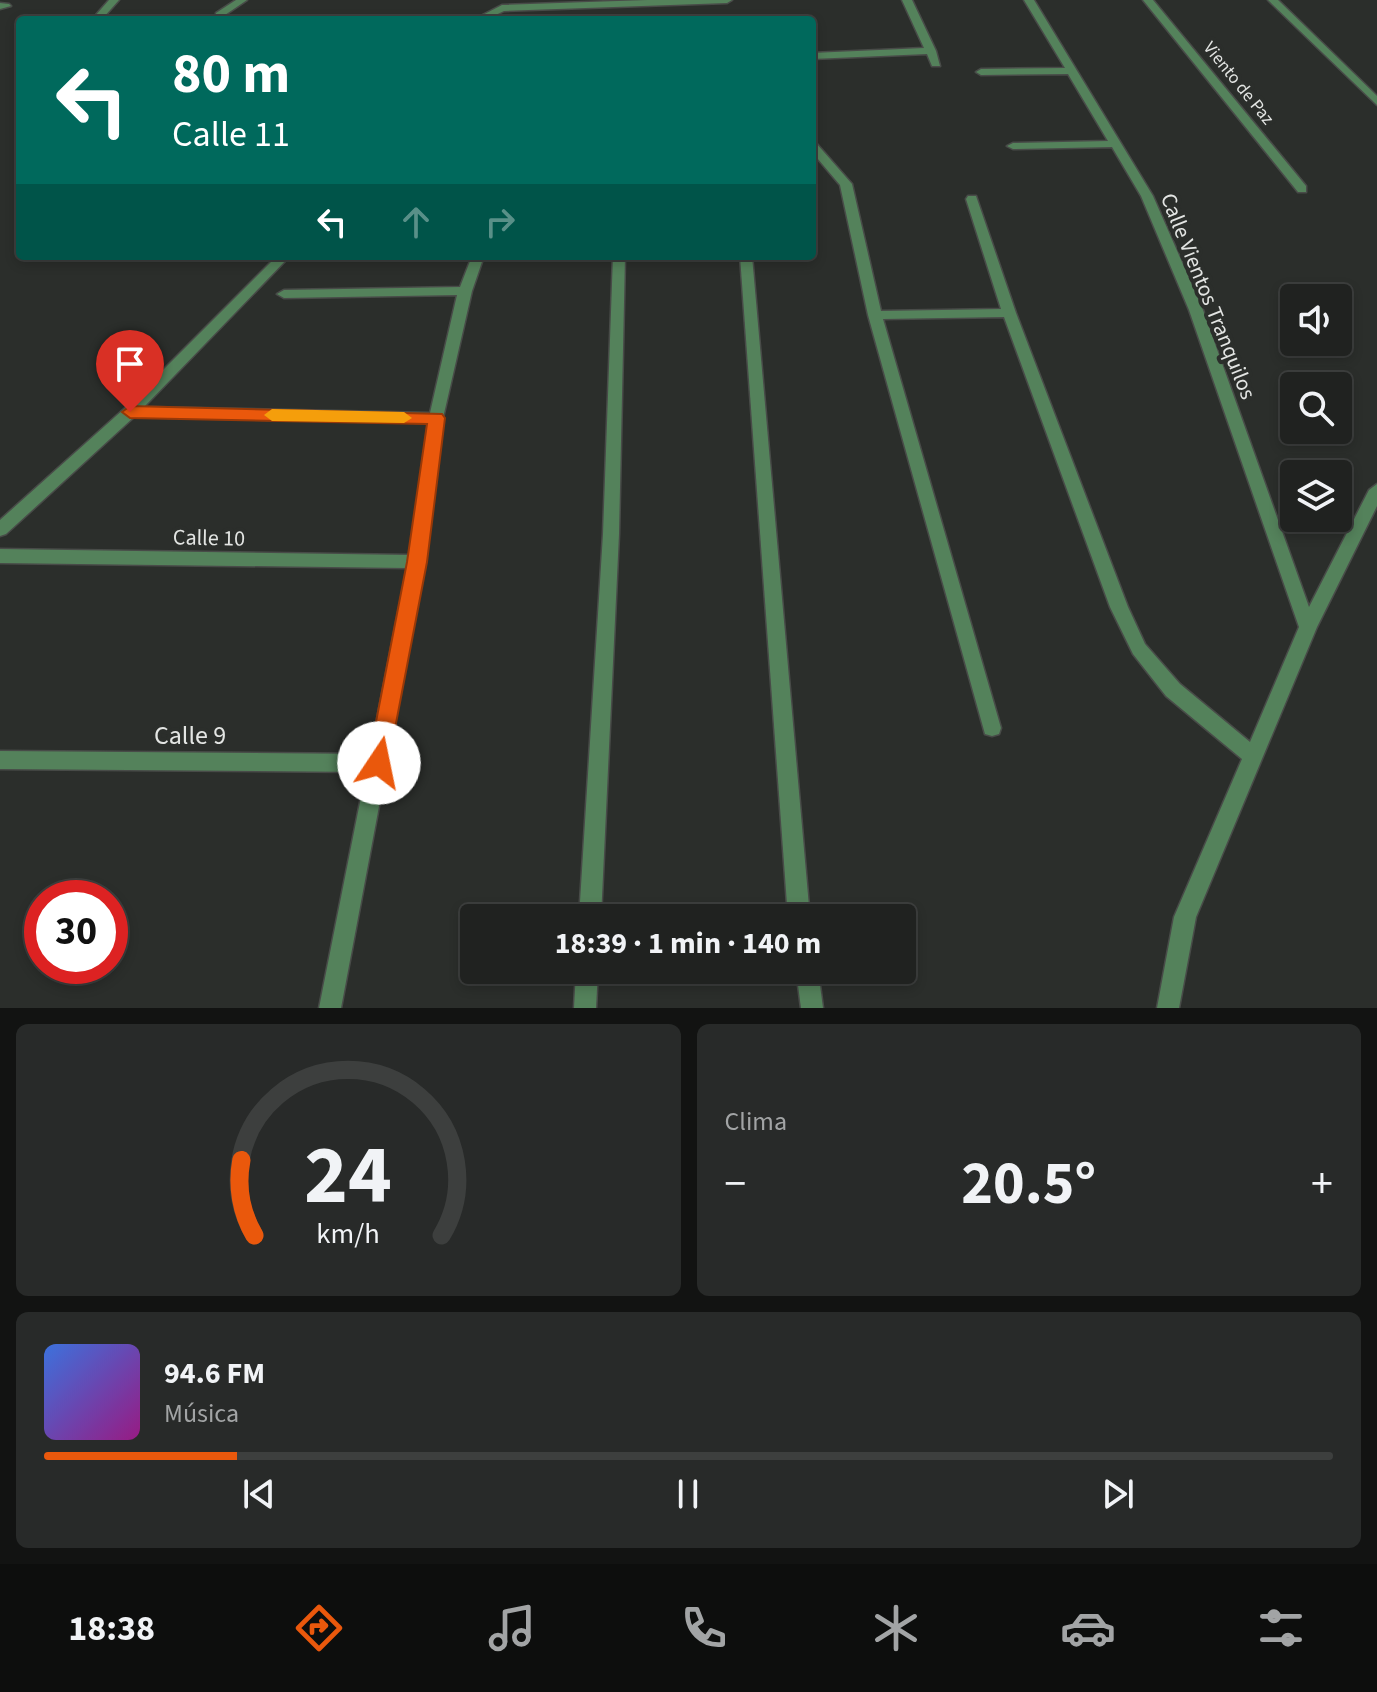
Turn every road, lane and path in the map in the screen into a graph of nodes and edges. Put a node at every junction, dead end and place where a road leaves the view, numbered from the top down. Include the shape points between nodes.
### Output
1 (114, 0) edge
2 (242, 0) edge
3 (727, 0) edge
4 (907, 0) edge
5 (1029, 0) edge
6 (1148, 0) edge
7 (1273, 0) edge
8 (675, 1) edge
9 (219, 15) dead end
10 (100, 16) dead end
11 (486, 16) edge
12 (931, 51) junction
13 (816, 56) edge
14 (936, 64) dead end
15 (1072, 71) junction
16 (981, 72) dead end
17 (1377, 102) edge
18 (1115, 144) junction
19 (1013, 146) dead end
20 (816, 150) edge
21 (1302, 189) dead end
22 (972, 199) dead end
23 (280, 260) edge
24 (477, 260) edge
25 (619, 260) edge
26 (746, 260) edge
27 (465, 291) junction
28 (284, 294) dead end
29 (1009, 313) junction
30 (875, 315) junction
31 (130, 412) junction
32 (436, 418) junction
33 (1377, 490) edge
34 (0, 530) edge
35 (0, 556) edge
36 (417, 562) junction
37 (1308, 627) junction
38 (992, 728) dead end
39 (1253, 756) junction
40 (0, 760) edge
41 (379, 763) junction
42 (591, 904) edge
43 (798, 904) edge
44 (586, 984) edge
45 (809, 984) edge
46 (330, 1008) edge
47 (585, 1008) edge
48 (812, 1008) edge
49 (1168, 1008) edge

1 - 10 street
2 - 9 street
3 - 8 street
4 - 12 street
5 - 15 street, Calle Vientos Tranquilos
6 - 21 street, Viento de Paz
7 - 17 street
8 - 11 street via 502,8
12 - 13 street
12 - 14 street
15 - 16 street
15 - 18 street, Calle Vientos Tranquilos
18 - 19 street
18 - 37 street, Calle Vientos Tranquilos via 1147,196 1196,310
20 - 30 street via 846,184
22 - 29 street
23 - 31 street
24 - 27 street
25 - 42 street via 611,534
26 - 43 street
27 - 28 street
27 - 32 street
29 - 30 street
29 - 39 street via 1139,649 1173,690
30 - 38 street
31 - 32 street
31 - 34 street
32 - 36 street
33 - 37 street
35 - 36 street, Calle 10
36 - 41 street
37 - 39 street
39 - 49 street via 1185,917
40 - 41 street, Calle 9
41 - 46 street
44 - 47 street
45 - 48 street

